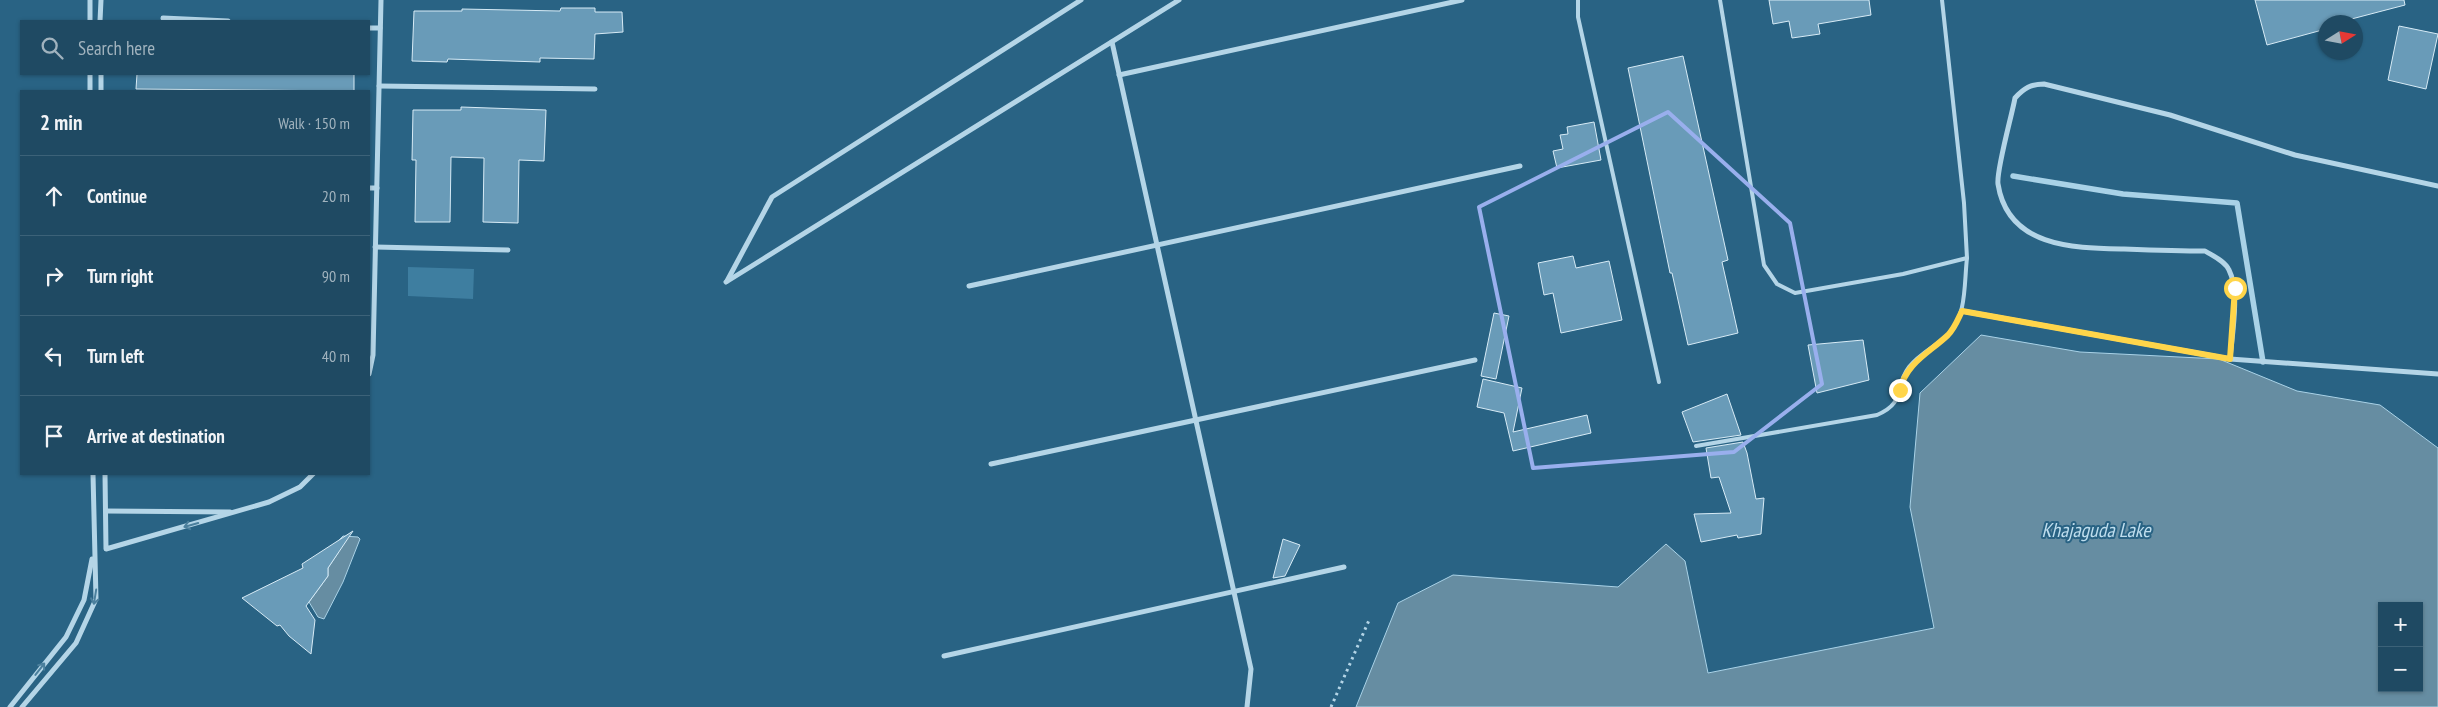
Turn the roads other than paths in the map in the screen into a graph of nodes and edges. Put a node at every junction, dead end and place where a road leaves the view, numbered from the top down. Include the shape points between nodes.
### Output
1 (90, 0) edge
2 (101, 0) edge
3 (381, 0) edge
4 (1081, 0) edge
5 (1179, 0) edge
6 (1462, 0) edge
7 (1578, 0) edge
8 (1720, 0) edge
9 (1942, 0) edge
10 (163, 18) dead end
11 (90, 20) edge
12 (100, 20) edge
13 (206, 20) edge
14 (370, 28) edge
15 (380, 28) junction
16 (1112, 42) junction
17 (90, 75) edge
18 (101, 75) edge
19 (1119, 75) junction
20 (379, 86) junction
21 (595, 89) dead end
22 (90, 90) edge
23 (101, 90) edge
24 (1520, 166) dead end
25 (2438, 186) edge
26 (370, 188) edge
27 (377, 188) junction
28 (1157, 245) junction
29 (375, 247) junction
30 (508, 250) dead end
31 (1967, 258) junction
32 (969, 286) dead end
33 (1962, 311) junction
34 (371, 355) edge
35 (2230, 359) junction
36 (1475, 360) dead end
37 (2438, 374) edge
38 (1659, 382) dead end
39 (1196, 420) junction
40 (1696, 446) dead end
41 (991, 464) dead end
42 (93, 475) edge
43 (105, 475) edge
44 (313, 475) edge
45 (106, 511) junction
46 (238, 512) junction
47 (94, 549) junction
48 (1344, 567) dead end
49 (1234, 591) junction
50 (944, 656) dead end
51 (10, 707) edge
52 (22, 707) edge
53 (1247, 707) edge

1 - 11 street
2 - 12 street
3 - 15 street
4 - 16 street via 772,197 726,282
5 - 16 street
6 - 19 street
7 - 38 lane via 1578,17
8 - 31 lane via 1764,265 1777,284 1795,293 1903,274
9 - 31 lane
10 - 13 street
14 - 15 street
15 - 20 street
16 - 19 street
17 - 22 street
18 - 23 street
19 - 28 street
20 - 21 street
20 - 27 street
24 - 28 street
25 - 35 street via 2295,155 2170,116 2044,84 2025,88 2015,98 1998,182 2009,213 2022,228 2053,243 2077,248 2205,251 2219,259 2229,269 2235,288
26 - 27 street
27 - 29 street
28 - 32 street
28 - 39 street
29 - 30 street
29 - 34 street
31 - 33 lane
33 - 35 street
33 - 40 lane via 1949,334 1910,366 1895,404 1886,411
35 - 37 street
36 - 39 street
39 - 41 street
39 - 49 street
42 - 47 street
43 - 45 street
44 - 46 street via 300,487 270,502
45 - 46 street
46 -> 45 street via 106,549
51 -> 47 street via 66,636 84,600
47 -> 52 street via 96,599 76,643
48 - 49 street
49 - 50 street
49 - 53 street via 1251,669

